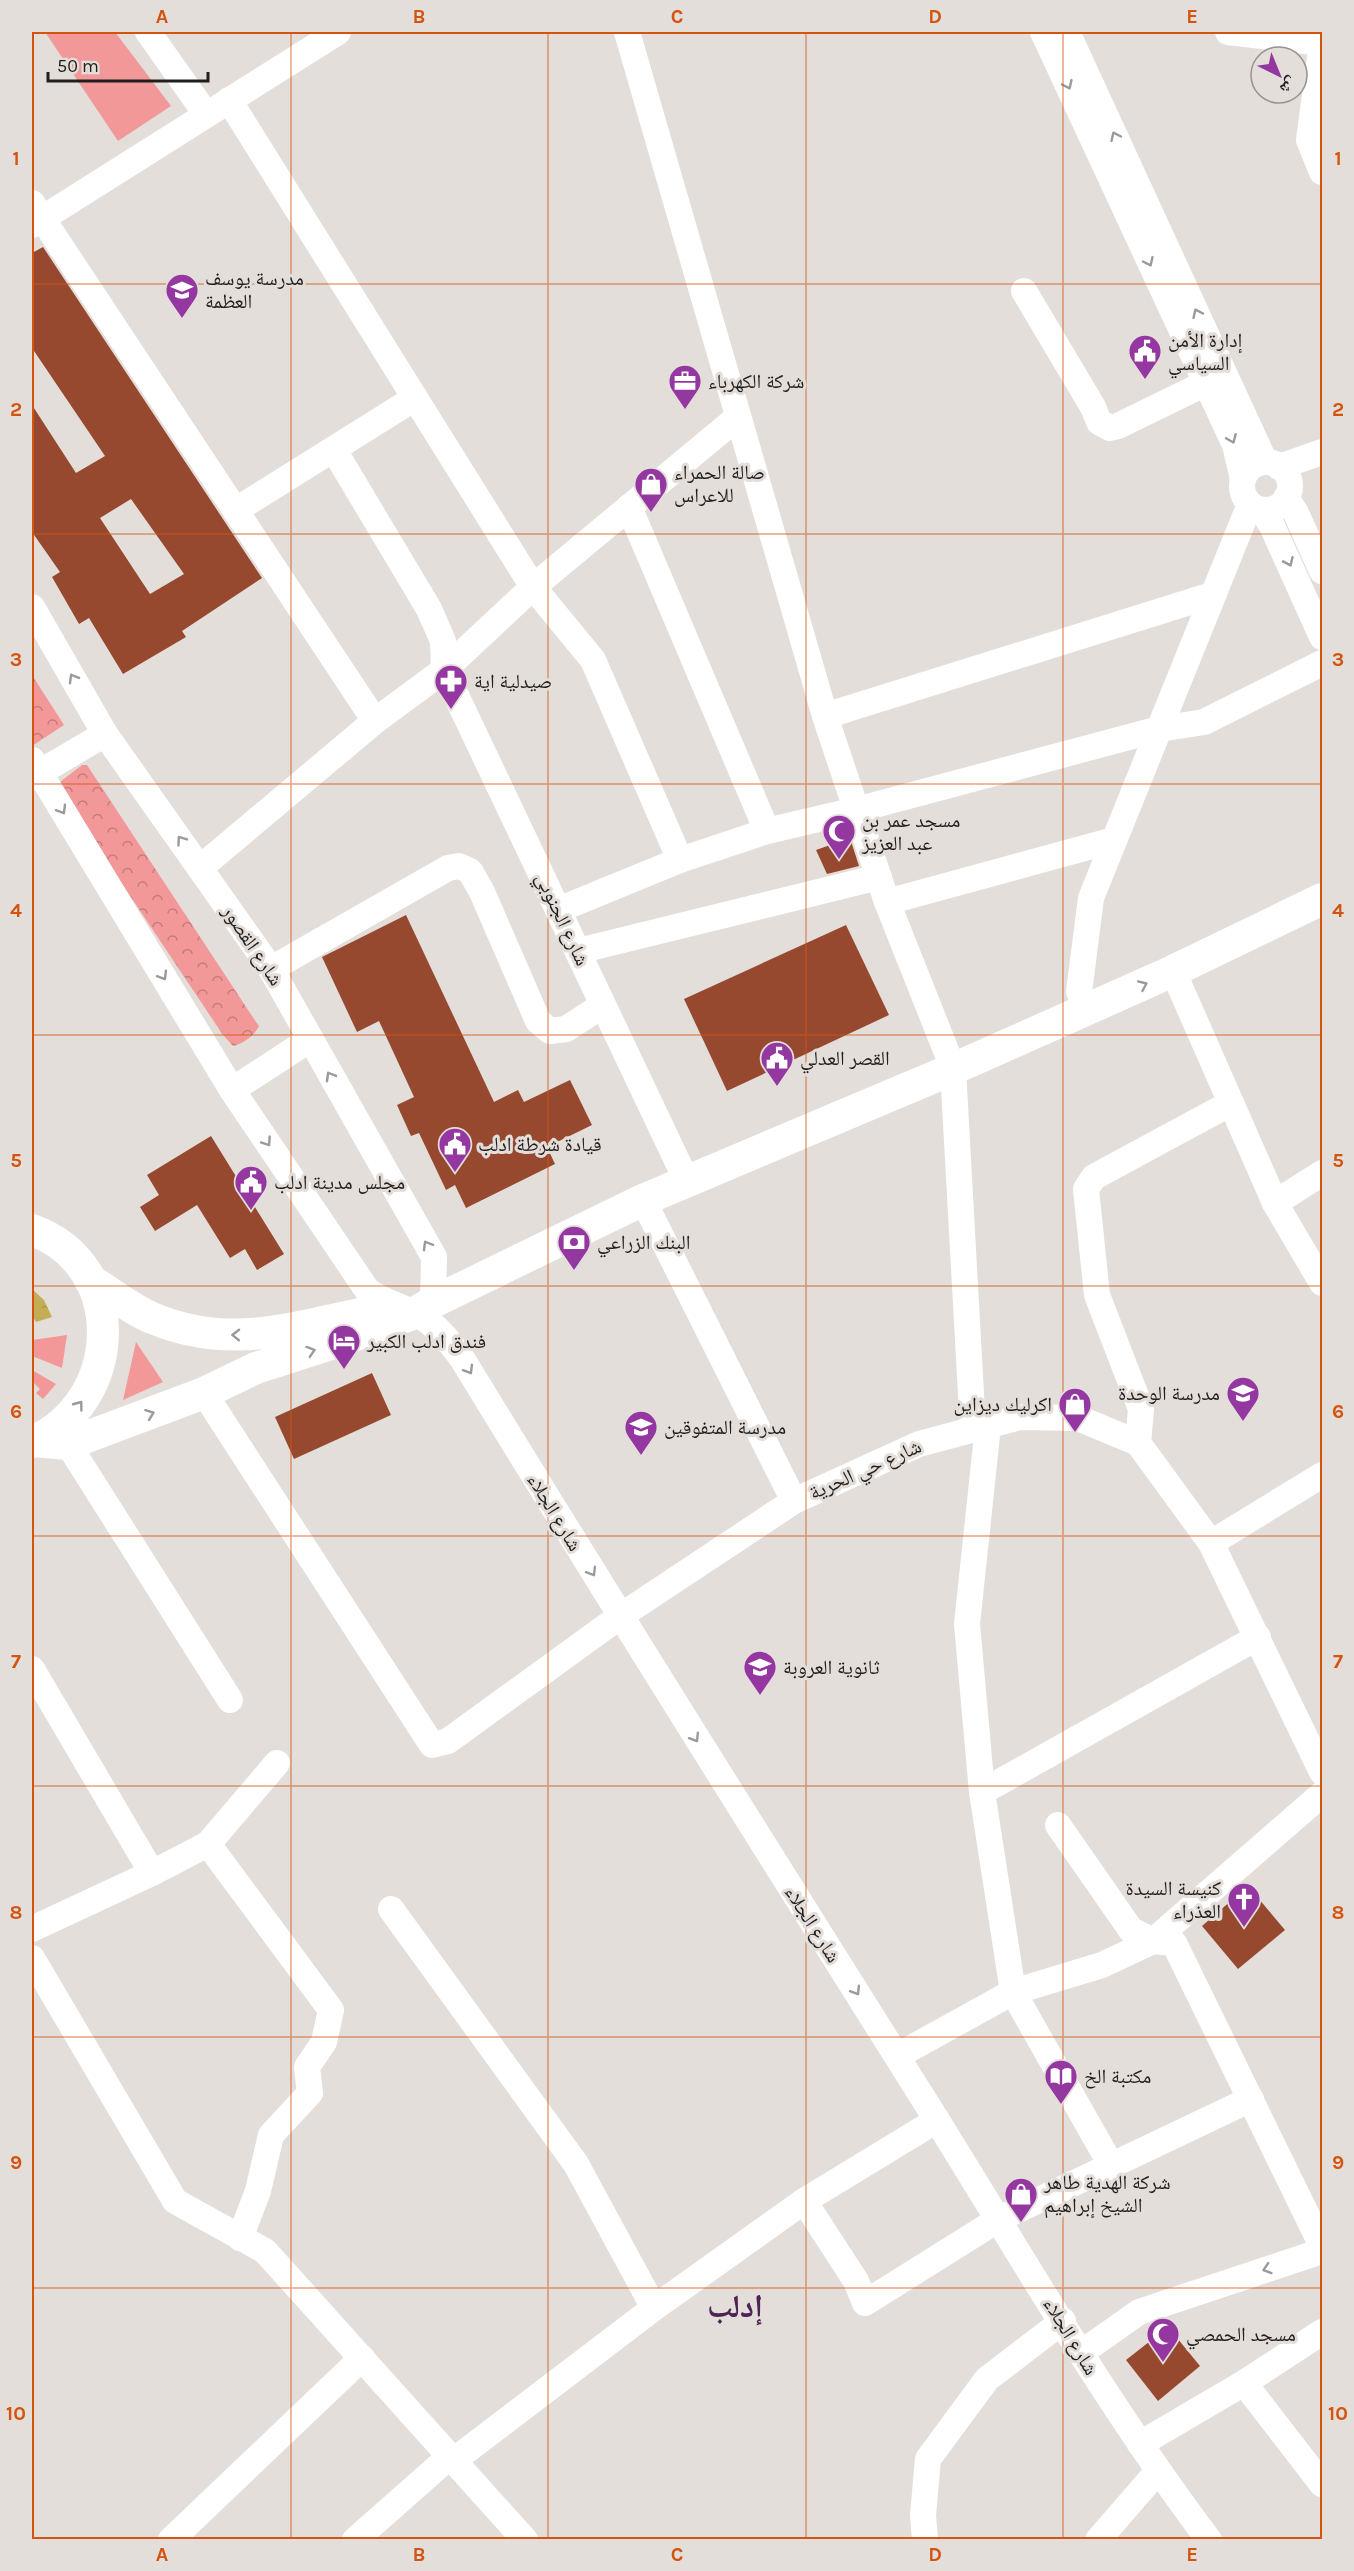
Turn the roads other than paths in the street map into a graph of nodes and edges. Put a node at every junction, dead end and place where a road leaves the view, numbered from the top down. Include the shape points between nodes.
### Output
1 (148, 32) edge
2 (338, 32) edge
3 (627, 32) edge
4 (1043, 32) edge
5 (1067, 32) edge
6 (1228, 32) edge
7 (1254, 33) edge
8 (1322, 43) edge
9 (229, 100) junction
10 (206, 114) junction
11 (1323, 172) edge
12 (35, 216) edge
13 (1024, 291) dead end
14 (1206, 383) junction
15 (414, 398) junction
16 (738, 417) junction
17 (334, 450) junction
18 (1323, 452) edge
19 (1323, 459) edge
20 (1280, 477) junction
21 (1243, 479) junction
22 (629, 507) junction
23 (1256, 507) junction
24 (236, 510) junction
25 (1323, 571) edge
26 (533, 587) junction
27 (1212, 595) junction
28 (32, 607) edge
29 (1323, 637) edge
30 (1323, 663) edge
31 (444, 670) junction
32 (825, 716) junction
33 (375, 722) junction
34 (1159, 729) junction
35 (105, 734) junction
36 (34, 769) edge
37 (856, 810) junction
38 (767, 831) junction
39 (1114, 840) junction
40 (680, 860) junction
41 (201, 868) junction
42 (879, 877) junction
43 (1323, 878) edge
44 (1323, 899) edge
45 (887, 902) junction
46 (558, 910) junction
47 (578, 951) junction
48 (271, 969) junction
49 (1173, 971) junction
50 (1079, 992) junction
51 (603, 1005) junction
52 (309, 1040) junction
53 (950, 1061) junction
54 (232, 1090) junction
55 (1231, 1102) junction
56 (681, 1169) junction
57 (1323, 1173) edge
58 (643, 1200) junction
59 (1275, 1203) junction
60 (36, 1228) edge
61 (90, 1280) junction
62 (1323, 1282) edge
63 (419, 1302) junction
64 (204, 1393) junction
65 (980, 1428) junction
66 (33, 1442) edge
67 (1138, 1443) junction
68 (68, 1444) junction
69 (1323, 1475) edge
70 (794, 1501) junction
71 (1211, 1543) junction
72 (619, 1617) junction
73 (1258, 1637) junction
74 (32, 1669) edge
75 (230, 1700) dead end
76 (277, 1763) dead end
77 (1323, 1772) edge
78 (982, 1792) junction
79 (1323, 1794) edge
80 (1058, 1825) dead end
81 (208, 1844) junction
82 (152, 1873) junction
83 (391, 1909) dead end
84 (32, 1929) edge
85 (1153, 1941) junction
86 (32, 1958) edge
87 (1013, 1992) junction
88 (897, 2056) junction
89 (1251, 2099) junction
90 (937, 2121) junction
91 (1111, 2166) junction
92 (804, 2201) junction
93 (999, 2219) junction
94 (240, 2238) junction
95 (1323, 2246) edge
96 (1323, 2251) edge
97 (654, 2308) junction
98 (1063, 2320) junction
99 (1323, 2332) edge
100 (1081, 2353) junction
101 (362, 2358) junction
102 (1244, 2383) junction
103 (1140, 2444) junction
104 (451, 2459) junction
105 (1157, 2472) junction
106 (1323, 2484) edge
107 (171, 2540) edge
108 (355, 2540) edge
109 (525, 2540) edge
110 (925, 2540) edge
111 (1098, 2540) edge
112 (1209, 2540) edge

1 - 10 street
2 - 9 street
3 - 16 street
4 -> 14 street
20 -> 5 street
6 - 7 street
7 - 8 street
8 - 11 street via 1309,140
9 - 10 street
9 - 15 street
10 - 12 street
12 - 24 street
13 - 14 street via 1094,407 1099,422 1110,428
14 -> 21 street via 1235,445
15 - 17 street
15 - 26 street
16 - 22 street
16 - 32 street
17 - 24 street
17 - 31 street via 429,609 443,641
18 - 20 street
19 - 20 street
20 - 21 street via 1251,467
20 - 23 street via 1278,506
20 - 25 street
21 - 23 street via 1244,497
22 - 26 street
22 - 38 street
23 - 27 street
23 -> 29 street via 1272,526
24 - 33 street
26 - 31 street
26 - 40 street via 593,660
27 - 32 street
27 - 34 street
35 -> 28 street, شارع القصور
30 - 34 street via 1204,722
31 - 33 street
31 - 46 street, شارع الجنوبي
32 - 37 street
33 - 41 street
34 - 37 street
34 - 39 street
35 - 36 street
41 -> 35 street, شارع القصور
36 -> 54 street
37 - 38 street
37 - 42 street
38 - 40 street
39 - 45 street
39 - 50 street via 1091,898
40 - 46 street
41 - 48 street, شارع القصور
42 - 45 street
42 - 47 street
43 - 50 main road
44 - 49 main road
45 - 53 street
46 - 47 street, شارع الجنوبي
47 - 51 street, شارع الجنوبي
48 - 51 street via 447,868 459,866 470,871 482,892 538,1021 550,1031 566,1029
48 - 52 street, شارع القصور
53 -> 49 main road
49 - 55 street
50 - 53 main road
51 - 56 street, شارع الجنوبي
52 - 54 street
63 -> 52 street, شارع القصور via 434,1257
53 - 56 main road
53 - 58 main road
53 - 65 street
54 -> 63 street via 367,1290
55 - 59 street
55 - 67 street via 1094,1177 1086,1190 1097,1295 1141,1409
56 - 63 main road via 582,1212
57 - 59 street
58 - 63 main road
58 - 70 street
59 - 62 street
60 - 61 main road via 71,1255
63 -> 61 main road via 296,1330 259,1335 212,1334 150,1317
66 -> 61 main road via 51,1433 78,1409 96,1378 104,1343 101,1308
64 -> 63 main road via 256,1368 337,1342
63 -> 72 street, شارع الجلاء via 463,1360
68 -> 64 main road
64 - 72 street, شارع حي الحرية via 432,1745 448,1741
65 - 67 street, شارع حي الحرية via 1020,1418 1078,1418
65 - 70 street, شارع حي الحرية via 919,1444
65 - 78 street via 968,1624
66 - 68 main road
67 - 71 street
68 - 75 street
69 - 71 street
70 - 72 street, شارع حي الحرية
71 - 73 street
72 -> 88 street, شارع الجلاء
73 - 77 street
73 - 78 street
74 - 82 street
76 - 81 street
78 - 87 street
79 - 85 street
80 - 85 street via 1131,1930
81 - 82 street
81 - 94 street via 331,2010 324,2042 307,2067 310,2093 272,2135 258,2191
82 - 84 street
83 - 97 street via 576,2164
85 - 87 street via 1102,1965
85 - 89 street via 1174,1943
86 - 94 street via 175,2201
87 - 88 street
87 - 91 street
88 - 90 street, شارع الجلاء
89 - 91 street
89 - 95 street
90 - 92 street
90 - 93 street, شارع الجلاء
91 - 93 street
92 - 93 street via 856,2281 865,2303
92 - 97 street
93 - 98 street, شارع الجلاء
94 - 101 street via 265,2251
96 -> 100 street via 1140,2312
97 - 104 street
98 - 100 street, شارع الجلاء
98 - 110 street via 987,2379 928,2459
99 - 102 street
100 - 103 street, شارع الجلاء
101 - 104 street
101 - 107 street
102 - 103 street
102 - 106 street
103 - 105 street, شارع الجلاء
104 - 108 street
104 - 109 street
105 - 111 street
105 - 112 street, شارع الجلاء

